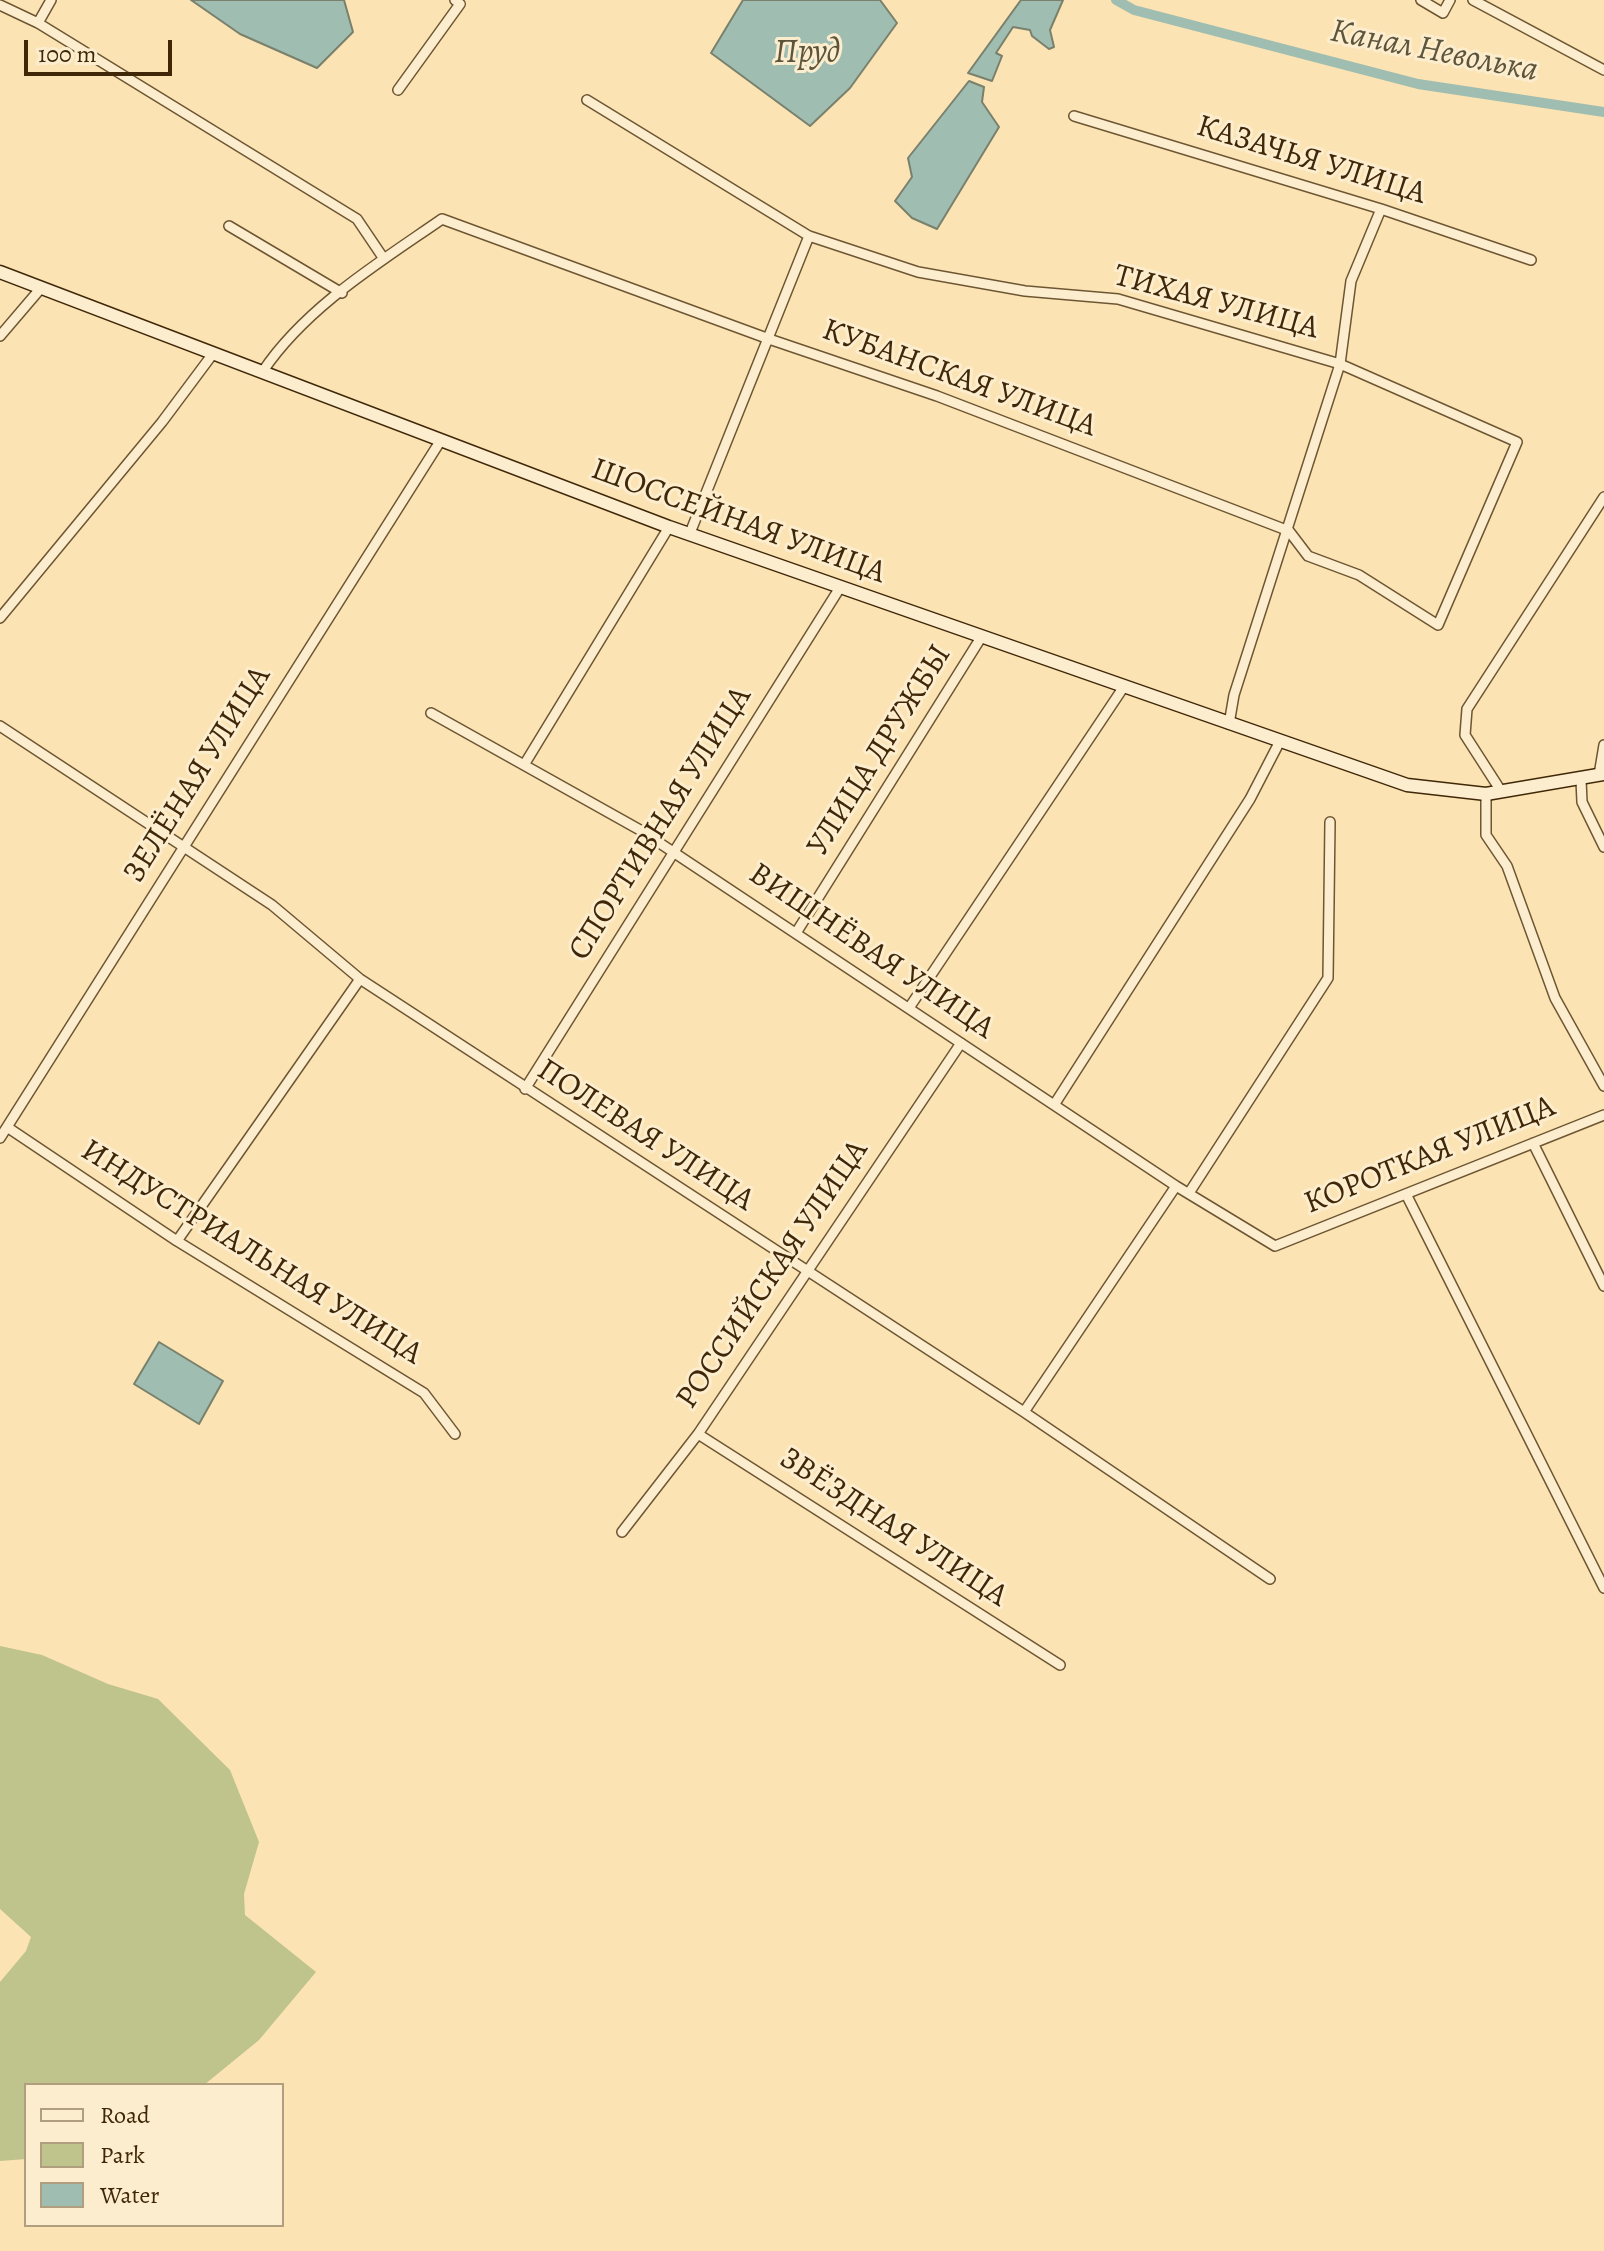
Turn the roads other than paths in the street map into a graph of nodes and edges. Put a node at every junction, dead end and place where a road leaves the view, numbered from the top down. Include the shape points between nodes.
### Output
1 (51, 0) edge
2 (1421, 0) edge
3 (1450, 0) edge
4 (1473, 0) edge
5 (458, 2) edge
6 (0, 5) edge
7 (38, 23) junction
8 (1604, 70) edge
9 (398, 90) dead end
10 (587, 100) dead end
11 (1074, 116) dead end
12 (1381, 209) junction
13 (229, 226) dead end
14 (809, 236) junction
15 (384, 259) junction
16 (1531, 260) dead end
17 (0, 272) edge
18 (41, 288) junction
19 (342, 293) junction
20 (0, 336) edge
21 (769, 339) junction
22 (212, 355) junction
23 (1340, 364) junction
24 (263, 371) junction
25 (441, 440) junction
26 (1604, 497) edge
27 (669, 527) junction
28 (1289, 531) junction
29 (690, 533) junction
30 (841, 586) junction
31 (0, 618) edge
32 (1438, 625) joint
33 (982, 636) junction
34 (1123, 688) junction
35 (431, 713) dead end
36 (1229, 724) junction
37 (0, 726) edge
38 (1279, 743) junction
39 (1604, 745) edge
40 (524, 765) junction
41 (1601, 774) edge
42 (1581, 780) junction
43 (1501, 791) junction
44 (1486, 794) junction
45 (1330, 822) dead end
46 (184, 846) junction
47 (1604, 847) edge
48 (675, 852) junction
49 (796, 933) junction
50 (360, 979) junction
51 (909, 1008) junction
52 (961, 1043) junction
53 (1604, 1086) edge
54 (525, 1089) junction
55 (1054, 1105) junction
56 (1604, 1115) edge
57 (7, 1127) junction
58 (0, 1138) edge
59 (1533, 1143) junction
60 (1176, 1186) junction
61 (1189, 1193) junction
62 (1406, 1194) junction
63 (177, 1241) junction
64 (1275, 1246) joint
65 (806, 1272) junction
66 (1604, 1286) edge
67 (1024, 1412) junction
68 (455, 1434) dead end
69 (698, 1434) junction
70 (622, 1532) dead end
71 (1270, 1579) dead end
72 (1604, 1588) edge
73 (1060, 1665) dead end

1 - 7 street
2 - 3 street via 1443,13
4 - 8 street
5 - 9 street
6 - 7 street
7 - 15 street via 357,219
10 - 14 street, ТИХАЯ УЛИЦА
11 - 12 street, КАЗАЧЬЯ УЛИЦА
12 - 16 street, КАЗАЧЬЯ УЛИЦА
12 - 23 street via 1351,281
13 - 19 street
14 - 21 street
14 - 23 street, ТИХАЯ УЛИЦА via 918,272 1025,291 1118,299
15 - 19 street
15 - 21 street, КУБАНСКАЯ УЛИЦА via 442,219
17 - 18 main road, ШОССЕЙНАЯ УЛИЦА
18 - 20 street
18 - 22 main road, ШОССЕЙНАЯ УЛИЦА
19 - 24 street via 285,339
21 - 28 street, КУБАНСКАЯ УЛИЦА via 937,396
21 - 29 street
22 - 24 main road, ШОССЕЙНАЯ УЛИЦА
22 - 31 street
23 - 28 street
23 - 32 street, ТИХАЯ УЛИЦА via 1517,442
24 - 25 main road, ШОССЕЙНАЯ УЛИЦА
25 - 27 main road, ШОССЕЙНАЯ УЛИЦА
25 - 46 street, ЗЕЛЁНАЯ УЛИЦА
26 - 43 street via 1467,709 1465,735
27 - 29 main road, ШОССЕЙНАЯ УЛИЦА
27 - 40 street
28 - 32 street, КУБАНСКАЯ УЛИЦА via 1308,556 1359,575
28 - 36 street
29 - 30 main road, ШОССЕЙНАЯ УЛИЦА
30 - 33 main road, ШОССЕЙНАЯ УЛИЦА
30 - 48 street, СПОРТИВНАЯ УЛИЦА
33 - 34 main road, ШОССЕЙНАЯ УЛИЦА
33 - 49 street, УЛИЦА ДРУЖБЫ
34 - 36 main road, ШОССЕЙНАЯ УЛИЦА
34 - 51 street
35 - 40 street, ВИШНЁВАЯ УЛИЦА
36 - 38 main road, ШОССЕЙНАЯ УЛИЦА
37 - 46 street, ПОЛЕВАЯ УЛИЦА
38 - 44 main road, ШОССЕЙНАЯ УЛИЦА via 1407,785
38 - 55 street via 1250,799
39 - 41 street
40 - 48 street, ВИШНЁВАЯ УЛИЦА
41 - 42 main road, ШОССЕЙНАЯ УЛИЦА
42 - 43 main road, ШОССЕЙНАЯ УЛИЦА
42 - 47 street via 1582,802
43 - 44 main road, ШОССЕЙНАЯ УЛИЦА
44 - 53 street via 1486,835 1507,866 1555,998
45 - 61 street via 1328,978
46 - 50 street, ПОЛЕВАЯ УЛИЦА via 272,905
46 - 57 street, ЗЕЛЁНАЯ УЛИЦА
48 - 49 street, ВИШНЁВАЯ УЛИЦА
48 - 54 street, СПОРТИВНАЯ УЛИЦА
49 - 51 street, ВИШНЁВАЯ УЛИЦА
50 - 54 street, ПОЛЕВАЯ УЛИЦА
50 - 63 street
51 - 52 street, ВИШНЁВАЯ УЛИЦА
52 - 55 street, ВИШНЁВАЯ УЛИЦА
52 - 65 street, РОССИЙСКАЯ УЛИЦА
54 - 65 street, ПОЛЕВАЯ УЛИЦА
55 - 60 street, ВИШНЁВАЯ УЛИЦА
56 - 59 street, КОРОТКАЯ УЛИЦА
57 - 58 street, ЗЕЛЁНАЯ УЛИЦА
57 - 63 street, ИНДУСТРИАЛЬНАЯ УЛИЦА
59 - 62 street, КОРОТКАЯ УЛИЦА
59 - 66 street
60 - 61 street, ВИШНЁВАЯ УЛИЦА
60 - 67 street
61 - 64 street, ВИШНЁВАЯ УЛИЦА
62 - 64 street, КОРОТКАЯ УЛИЦА
62 - 72 street
63 - 68 street, ИНДУСТРИАЛЬНАЯ УЛИЦА via 424,1393
65 - 67 street, ПОЛЕВАЯ УЛИЦА
65 - 69 street, РОССИЙСКАЯ УЛИЦА
67 - 71 street, ПОЛЕВАЯ УЛИЦА
69 - 70 street, РОССИЙСКАЯ УЛИЦА
69 - 73 street, ЗВЁЗДНАЯ УЛИЦА

